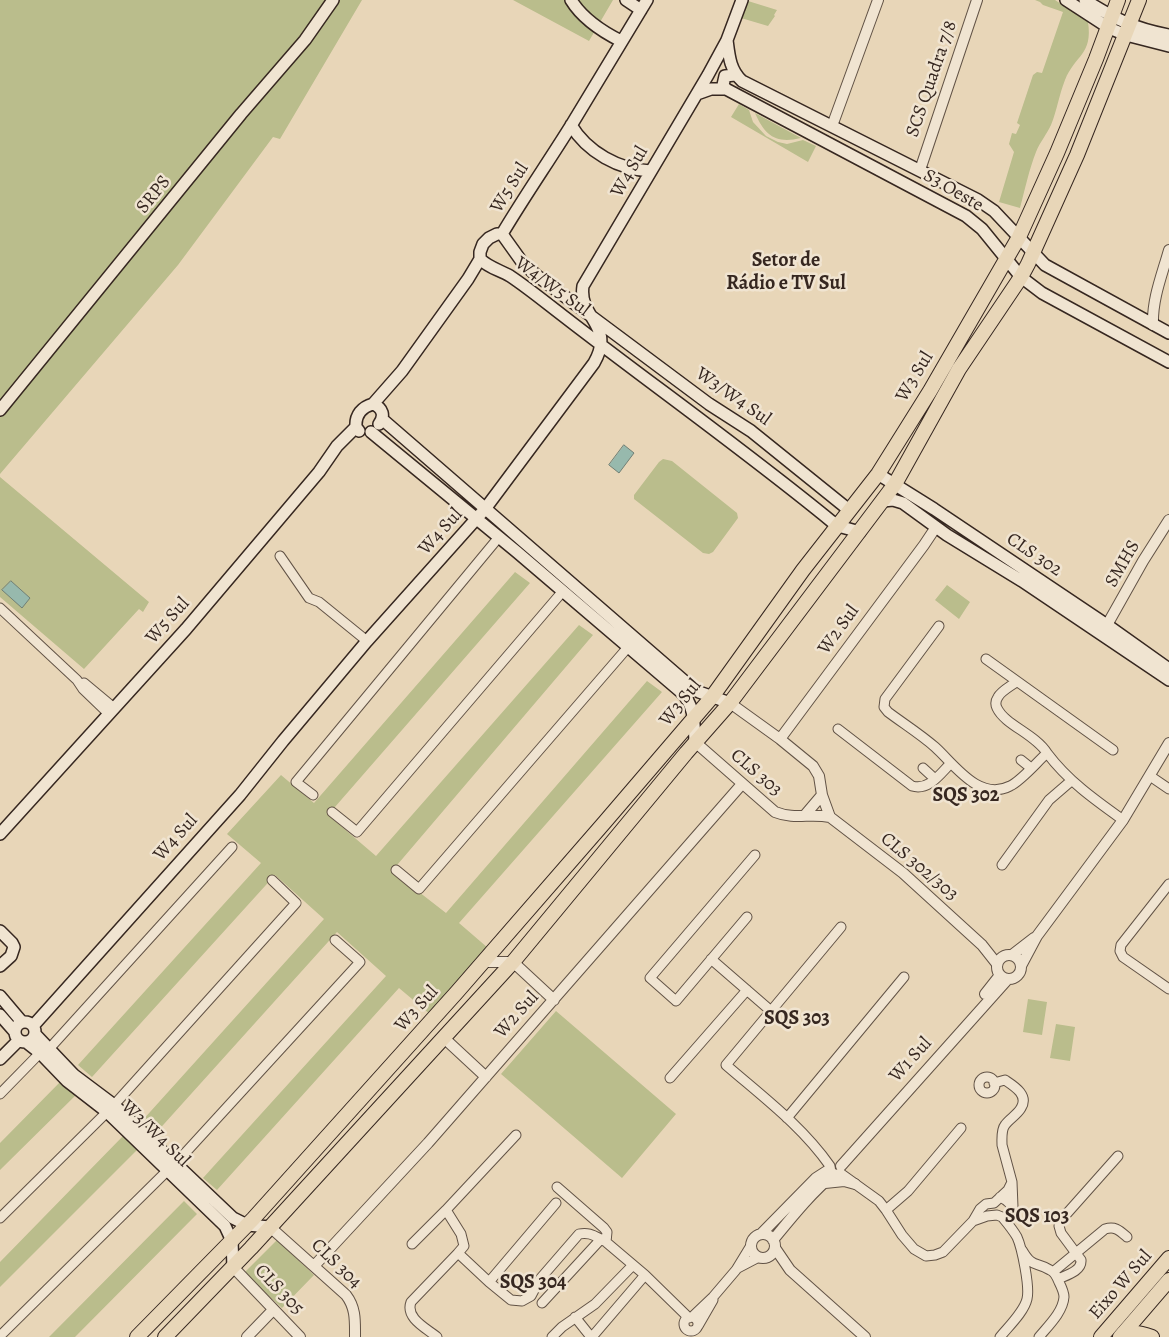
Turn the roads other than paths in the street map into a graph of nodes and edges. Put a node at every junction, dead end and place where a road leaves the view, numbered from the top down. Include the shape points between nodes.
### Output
1 (333, 0) edge
2 (571, 0) edge
3 (626, 0) edge
4 (742, 0) edge
5 (878, 0) edge
6 (977, 0) edge
7 (1066, 0) edge
8 (1085, 0) edge
9 (1118, 0) edge
10 (1139, 0) edge
11 (644, 5) edge
12 (1110, 22) junction
13 (1128, 30) junction
14 (1169, 35) edge
15 (726, 40) junction
16 (622, 41) junction
17 (1169, 46) edge
18 (735, 75) junction
19 (726, 89) junction
20 (697, 94) junction
21 (1077, 104) junction
22 (1094, 114) junction
23 (571, 125) junction
24 (832, 126) junction
25 (920, 170) junction
26 (651, 171) junction
27 (502, 234) junction
28 (1019, 237) junction
29 (1169, 250) edge
30 (1032, 254) junction
31 (1006, 258) junction
32 (480, 259) junction
33 (536, 275) junction
34 (1021, 277) junction
35 (525, 288) junction
36 (592, 316) junction
37 (1153, 325) junction
38 (1169, 334) edge
39 (628, 343) junction
40 (602, 346) junction
41 (1166, 358) edge
42 (618, 359) junction
43 (930, 390) junction
44 (373, 404) junction
45 (709, 404) junction
46 (0, 410) edge
47 (723, 412) junction
48 (382, 419) junction
49 (700, 419) junction
50 (931, 422) junction
51 (356, 427) junction
52 (711, 427) junction
53 (370, 432) junction
54 (783, 457) junction
55 (795, 466) junction
56 (767, 469) junction
57 (878, 474) junction
58 (782, 481) junction
59 (895, 484) junction
60 (883, 501) junction
61 (485, 509) junction
62 (934, 509) junction
63 (849, 510) junction
64 (476, 519) junction
65 (1169, 520) edge
66 (838, 526) junction
67 (936, 527) junction
68 (860, 532) junction
69 (947, 535) junction
70 (499, 537) junction
71 (926, 542) junction
72 (280, 556) dead end
73 (563, 591) junction
74 (778, 606) junction
75 (0, 608) edge
76 (599, 615) junction
77 (794, 616) junction
78 (1107, 625) junction
79 (939, 626) dead end
80 (367, 641) junction
81 (629, 646) junction
82 (986, 659) dead end
83 (660, 667) junction
84 (1169, 669) edge
85 (1169, 680) edge
86 (1016, 682) junction
87 (712, 697) junction
88 (730, 703) junction
89 (112, 711) junction
90 (694, 718) junction
91 (838, 729) dead end
92 (780, 739) junction
93 (695, 742) junction
94 (1169, 743) edge
95 (1113, 750) dead end
96 (1047, 753) junction
97 (1021, 760) dead end
98 (951, 763) junction
99 (923, 768) dead end
100 (1031, 768) junction
101 (1150, 776) junction
102 (935, 779) junction
103 (1071, 781) junction
104 (742, 784) junction
105 (1169, 789) edge
106 (313, 795) dead end
107 (822, 795) junction
108 (332, 812) dead end
109 (805, 815) junction
110 (830, 818) junction
111 (1123, 820) junction
112 (604, 823) junction
113 (0, 834) edge
114 (613, 841) junction
115 (232, 847) dead end
116 (755, 855) dead end
117 (1002, 865) dead end
118 (396, 870) dead end
119 (272, 880) dead end
120 (1169, 884) edge
121 (747, 917) dead end
122 (841, 927) dead end
123 (0, 931) edge
124 (1037, 936) junction
125 (335, 940) dead end
126 (982, 945) junction
127 (1008, 955) junction
128 (711, 959) junction
129 (484, 962) junction
130 (513, 962) junction
131 (997, 964) junction
132 (0, 966) edge
133 (1020, 966) junction
134 (904, 977) dead end
135 (1004, 977) junction
136 (1169, 989) edge
137 (747, 990) junction
138 (0, 996) edge
139 (554, 1000) junction
140 (771, 1011) junction
141 (0, 1015) edge
142 (25, 1033) junction
143 (444, 1038) junction
144 (44, 1051) junction
145 (0, 1059) edge
146 (486, 1077) junction
147 (670, 1078) dead end
148 (994, 1083) dead end
149 (0, 1094) edge
150 (111, 1109) junction
151 (345, 1117) junction
152 (787, 1118) junction
153 (962, 1128) dead end
154 (356, 1134) junction
155 (516, 1134) dead end
156 (1118, 1156) dead end
157 (172, 1166) junction
158 (836, 1168) junction
159 (1012, 1182) junction
160 (824, 1183) junction
161 (856, 1184) junction
162 (557, 1187) dead end
163 (204, 1198) junction
164 (997, 1200) junction
165 (556, 1203) dead end
166 (446, 1210) junction
167 (886, 1210) junction
168 (1013, 1210) junction
169 (1000, 1217) junction
170 (0, 1218) edge
171 (973, 1221) junction
172 (246, 1225) junction
173 (270, 1227) junction
174 (761, 1234) junction
175 (1016, 1236) junction
176 (1126, 1237) dead end
177 (232, 1241) junction
178 (603, 1241) junction
179 (412, 1244) dead end
180 (774, 1244) junction
181 (750, 1246) junction
182 (1022, 1250) junction
183 (458, 1253) junction
184 (1077, 1253) junction
185 (762, 1258) junction
186 (1169, 1258) edge
187 (633, 1264) junction
188 (1035, 1265) junction
189 (314, 1266) junction
190 (233, 1267) junction
191 (736, 1270) junction
192 (790, 1270) junction
193 (1025, 1273) junction
194 (645, 1275) junction
195 (1056, 1276) junction
196 (621, 1279) junction
197 (1169, 1280) edge
198 (489, 1282) junction
199 (611, 1288) junction
200 (634, 1289) junction
201 (622, 1302) junction
202 (542, 1303) dead end
203 (273, 1310) junction
204 (576, 1318) junction
205 (689, 1328) edge
206 (355, 1333) edge
207 (141, 1335) edge
208 (0, 1336) edge
209 (1122, 1336) edge
210 (165, 1337) edge
211 (247, 1337) edge
212 (300, 1337) edge
213 (348, 1337) edge
214 (437, 1337) edge
215 (552, 1337) edge
216 (592, 1337) edge
217 (865, 1337) edge
218 (1000, 1337) edge
219 (1039, 1337) edge
220 (1101, 1337) edge
221 (1152, 1337) edge

1 - 46 main road, SRPS via 305,40
2 - 16 main road via 588,19
3 - 11 main road
4 - 15 main road, W4 Sul
5 - 24 street
6 - 25 street, SCS Quadra 7/8
7 - 12 main road
8 - 12 main road
9 - 12 main road, W3 Sul
10 - 13 main road, W3 Sul
11 - 16 main road, W5 Sul
12 - 13 main road
12 - 21 main road, W3 Sul
13 - 14 main road
13 - 17 main road
13 - 22 main road, W3 Sul
15 - 18 main road
15 - 20 main road, W4 Sul
16 - 23 main road, W5 Sul
18 - 19 main road via 725,76 723,85
18 - 24 main road, S3 Oeste
19 - 20 main road via 711,89
19 - 31 main road, S3 Oeste via 966,216 982,229
20 - 26 main road, W4 Sul
21 - 22 main road
21 - 28 main road, W3 Sul
22 - 30 main road, W3 Sul
23 - 26 main road via 580,140 597,152 624,167
23 - 27 main road, W5 Sul
24 - 25 main road, S3 Oeste
25 - 28 main road, S3 Oeste via 978,200
26 - 36 main road, W4 Sul via 583,286 582,297
27 - 32 main road, W5 Sul via 489,238 483,244
27 - 33 main road, W4/W5 Sul
28 - 30 main road, S3 Oeste
28 - 31 main road, W3 Sul
29 - 37 street via 1156,292
30 - 34 main road, W3 Sul
30 - 37 main road, S3 Oeste via 1056,273
31 - 34 main road, S3 Oeste
31 - 43 main road, W3 Sul
32 - 35 main road, W4/W5 Sul
32 - 44 main road, W5 Sul via 402,371
33 - 35 main road via 527,279
33 - 36 main road, W4/W5 Sul
34 - 41 main road, S3 Oeste via 1042,294
34 - 50 main road, W3 Sul via 959,369
35 - 40 main road, W4/W5 Sul
36 - 39 main road, W3/W4 Sul
36 - 40 main road, W4 Sul via 599,328
37 - 38 main road, S3 Oeste
39 - 42 main road
39 - 45 main road, W3/W4 Sul
40 - 42 main road, W3/W4 Sul
40 - 61 main road, W4 Sul via 594,363
42 - 49 main road, W3/W4 Sul
43 - 50 main road via 938,398
43 - 57 main road, W3 Sul
44 - 48 main road via 381,409
44 - 51 main road via 357,416
45 - 47 main road, W3/W4 Sul
45 - 49 main road
47 - 52 main road via 713,418
47 - 54 main road, W3/W4 Sul
48 - 53 main road
48 - 61 main road
49 - 52 main road, W3/W4 Sul
50 - 59 main road, W3 Sul
51 - 53 main road via 362,432
51 - 89 main road, W5 Sul via 186,629
52 - 56 main road, W3/W4 Sul
53 - 64 main road
54 - 55 main road, W3/W4 Sul
54 - 56 main road via 780,464
55 - 58 main road via 784,472
55 - 63 main road, W3/W4 Sul
56 - 58 main road, W3/W4 Sul
57 - 59 main road, CLS 302
57 - 63 main road, W3 Sul
58 - 66 main road, W3/W4 Sul
59 - 60 main road, W3 Sul
59 - 62 main road, CLS 302
60 - 67 main road, CLS 302 via 903,503
60 - 68 main road, W3 Sul
61 - 64 main road, W4 Sul
61 - 76 main road
62 - 67 main road
62 - 78 main road, CLS 302
63 - 66 main road, W3 Sul
64 - 70 main road
64 - 80 main road, W4 Sul
65 - 78 street, SMHS
66 - 68 main road, W3/W4 Sul
66 - 74 main road, W3 Sul
67 - 69 main road, CLS 302
67 - 71 street, W2 Sul
68 - 77 main road, W3 Sul
69 - 71 street
69 - 85 main road, CLS 302 via 1022,581
70 - 73 main road
70 - 106 street via 296,782
71 - 92 street, W2 Sul
72 - 80 street via 310,598
73 - 76 main road
73 - 108 street via 357,832
74 - 77 main road via 789,607
74 - 87 main road, W3 Sul
75 - 89 street
76 - 81 main road
76 - 83 main road
77 - 88 main road, W3 Sul
78 - 84 main road, CLS 302
79 - 98 street via 885,699 884,707
80 - 142 main road, W4 Sul via 240,795
81 - 83 main road
81 - 118 street via 420,890
82 - 86 street
83 - 87 main road
83 - 90 main road via 686,697
86 - 95 street
86 - 96 street via 998,694 997,710
87 - 88 main road
87 - 90 main road, W3 Sul
88 - 92 street
88 - 93 main road, W3 Sul
89 - 113 main road, W5 Sul
90 - 93 main road
90 - 112 main road, W3 Sul
91 - 102 street via 912,786 926,786
92 - 107 street via 813,766 819,776
93 - 104 street, CLS 303
93 - 114 main road, W3 Sul
94 - 101 street
96 - 100 street
96 - 103 street
97 - 100 street
98 - 100 street via 973,782 998,790 1011,786
98 - 102 street
99 - 102 street
101 - 105 street
101 - 111 street
103 - 111 street
103 - 117 street via 1049,800
104 - 109 street, CLS 303 via 775,812 787,817
104 - 139 street, W2 Sul
107 - 109 street
107 - 110 street
109 - 110 street, CLS 303
110 - 126 street, CLS 302/303 via 903,873
111 - 124 street
112 - 114 main road via 604,835
112 - 129 main road, W3 Sul
114 - 130 main road, W3 Sul
115 - 144 street
116 - 128 street via 650,978 676,1001
119 - 150 street via 296,904
120 - 136 street via 1121,945 1120,951 1122,957
121 - 128 street
122 - 140 street
123 - 132 main road via 14,948 11,956
124 - 127 street
124 - 133 street
125 - 157 street via 360,962
126 - 127 street, CLS 302/303
126 - 131 street, CLS 302/303
127 - 131 street
127 - 133 street via 1018,959
128 - 137 street
129 - 130 street
129 - 151 main road, W3 Sul
130 - 139 street
130 - 143 main road, W3 Sul
131 - 135 street
133 - 135 street via 1018,974 1012,978
134 - 152 street
135 - 158 street, W1 Sul
137 - 140 street
137 - 147 street
138 - 142 main road
139 - 146 street, W2 Sul
140 - 152 street via 726,1065
141 - 142 main road
142 - 144 main road, W3/W4 Sul
142 - 145 main road, W4 Sul
143 - 146 street
143 - 154 main road, W3 Sul
144 - 149 street
144 - 150 main road, W3/W4 Sul via 71,1078
146 - 189 street, W2 Sul
148 - 159 street via 1005,1080 1018,1089 1023,1100 1022,1108 1004,1126 1002,1137
150 - 157 main road, W3/W4 Sul
150 - 170 street
151 - 154 main road via 354,1121
151 - 172 main road, W3 Sul
152 - 158 street
153 - 167 street via 908,1191
154 - 173 main road, W3 Sul
155 - 166 street
156 - 184 street via 1059,1226 1061,1234
157 - 163 main road, W3/W4 Sul
157 - 208 street
158 - 160 street, W1 Sul
158 - 161 street
158 - 174 street, W1 Sul via 816,1178
159 - 164 street
159 - 168 street
160 - 161 street via 844,1181
160 - 180 street, W1 Sul
161 - 167 street
162 - 178 street via 604,1228 607,1232
163 - 172 main road, W3/W4 Sul
163 - 177 main road, W3/W4 Sul
164 - 168 street via 1007,1200
164 - 169 street
164 - 171 street via 980,1209
165 - 198 street
166 - 179 street
166 - 183 street via 461,1234 464,1246
167 - 171 street via 914,1249 926,1256 943,1252
168 - 169 street via 1011,1217
168 - 175 street
169 - 171 street via 986,1216
169 - 175 street
172 - 173 main road, W3/W4 Sul
172 - 177 main road, W3 Sul
173 - 189 street, CLS 304
173 - 190 main road, W3 Sul
174 - 180 street via 766,1234
174 - 181 street via 753,1238
175 - 182 street
176 - 184 street via 1118,1229 1105,1229
177 - 190 main road, W3/W4 Sul
177 - 207 main road, W3 Sul
178 - 187 street
178 - 198 street via 590,1234 579,1234 540,1279 531,1296 522,1301 511,1300
178 - 202 street
180 - 185 street via 773,1253
180 - 192 street
181 - 185 street via 751,1251
181 - 191 street
182 - 188 street
182 - 193 street
183 - 198 street
183 - 214 street via 409,1307 414,1318
184 - 195 street
185 - 191 street
185 - 192 street
186 - 220 main road, Eixo W Sul
187 - 194 street
187 - 196 street
188 - 193 street
188 - 195 street via 1048,1268
189 - 206 street, CLS 304 via 352,1304
190 - 203 street, CLS 305
190 - 210 main road, W3 Sul
191 - 205 street
192 - 217 street
193 - 218 street via 1028,1298
194 - 200 street
194 - 205 street
195 - 219 street via 1064,1297 1059,1312
196 - 199 street
196 - 200 street
197 - 209 main road, Eixo W Sul
199 - 201 street
199 - 204 street
200 - 201 street
201 - 216 street
203 - 211 street
203 - 212 street, CLS 305
204 - 215 street
204 - 216 street
206 - 213 street
209 - 221 main road via 1129,1332

